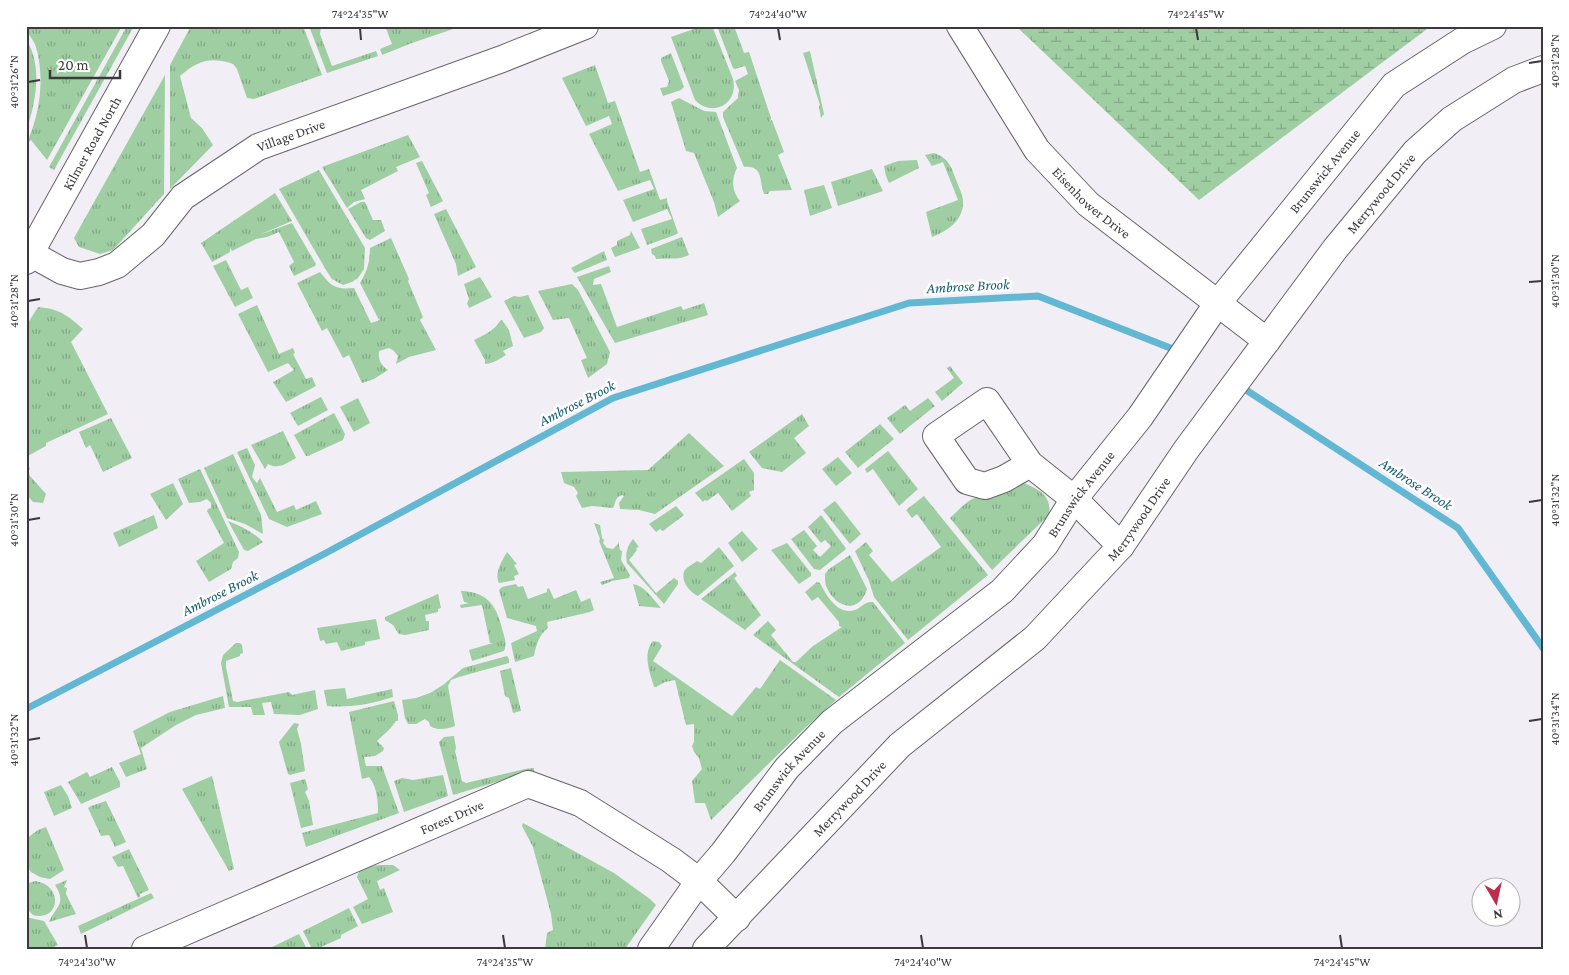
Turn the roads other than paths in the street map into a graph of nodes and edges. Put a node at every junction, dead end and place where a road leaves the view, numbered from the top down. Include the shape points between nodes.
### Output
1 (158, 26) edge
2 (585, 26) edge
3 (960, 26) edge
4 (1493, 26) edge
5 (1543, 69) edge
6 (28, 255) edge
7 (1217, 304) junction
8 (1267, 341) junction
9 (1030, 464) dead end
10 (1074, 499) junction
11 (1121, 546) junction
12 (699, 881) junction
13 (737, 918) junction
14 (145, 949) edge
15 (651, 949) edge
16 (706, 949) edge

1 - 6 street, Kilmer Road North
2 - 6 street, Village Drive via 258,147 183,197 153,234 117,265 80,276
3 - 7 street, Eisenhower Drive via 1037,150 1088,204
4 - 7 street, Brunswick Avenue via 1462,41 1394,85
5 - 8 street, Merrywood Drive via 1514,80 1452,119 1415,152 1334,249
7 - 8 street, Eisenhower Drive
7 - 10 street, Brunswick Avenue via 1140,417
8 - 11 street, Merrywood Drive via 1186,450
9 - 10 street
10 - 11 street
10 - 12 street, Brunswick Avenue via 1045,545 1002,591 832,722 786,768
11 - 13 street, Merrywood Drive via 1035,638 900,745
12 - 13 street, Forest Drive
12 - 14 street, Forest Drive via 580,803 528,784
12 - 15 street, Brunswick Avenue
13 - 16 street, Merrywood Drive

